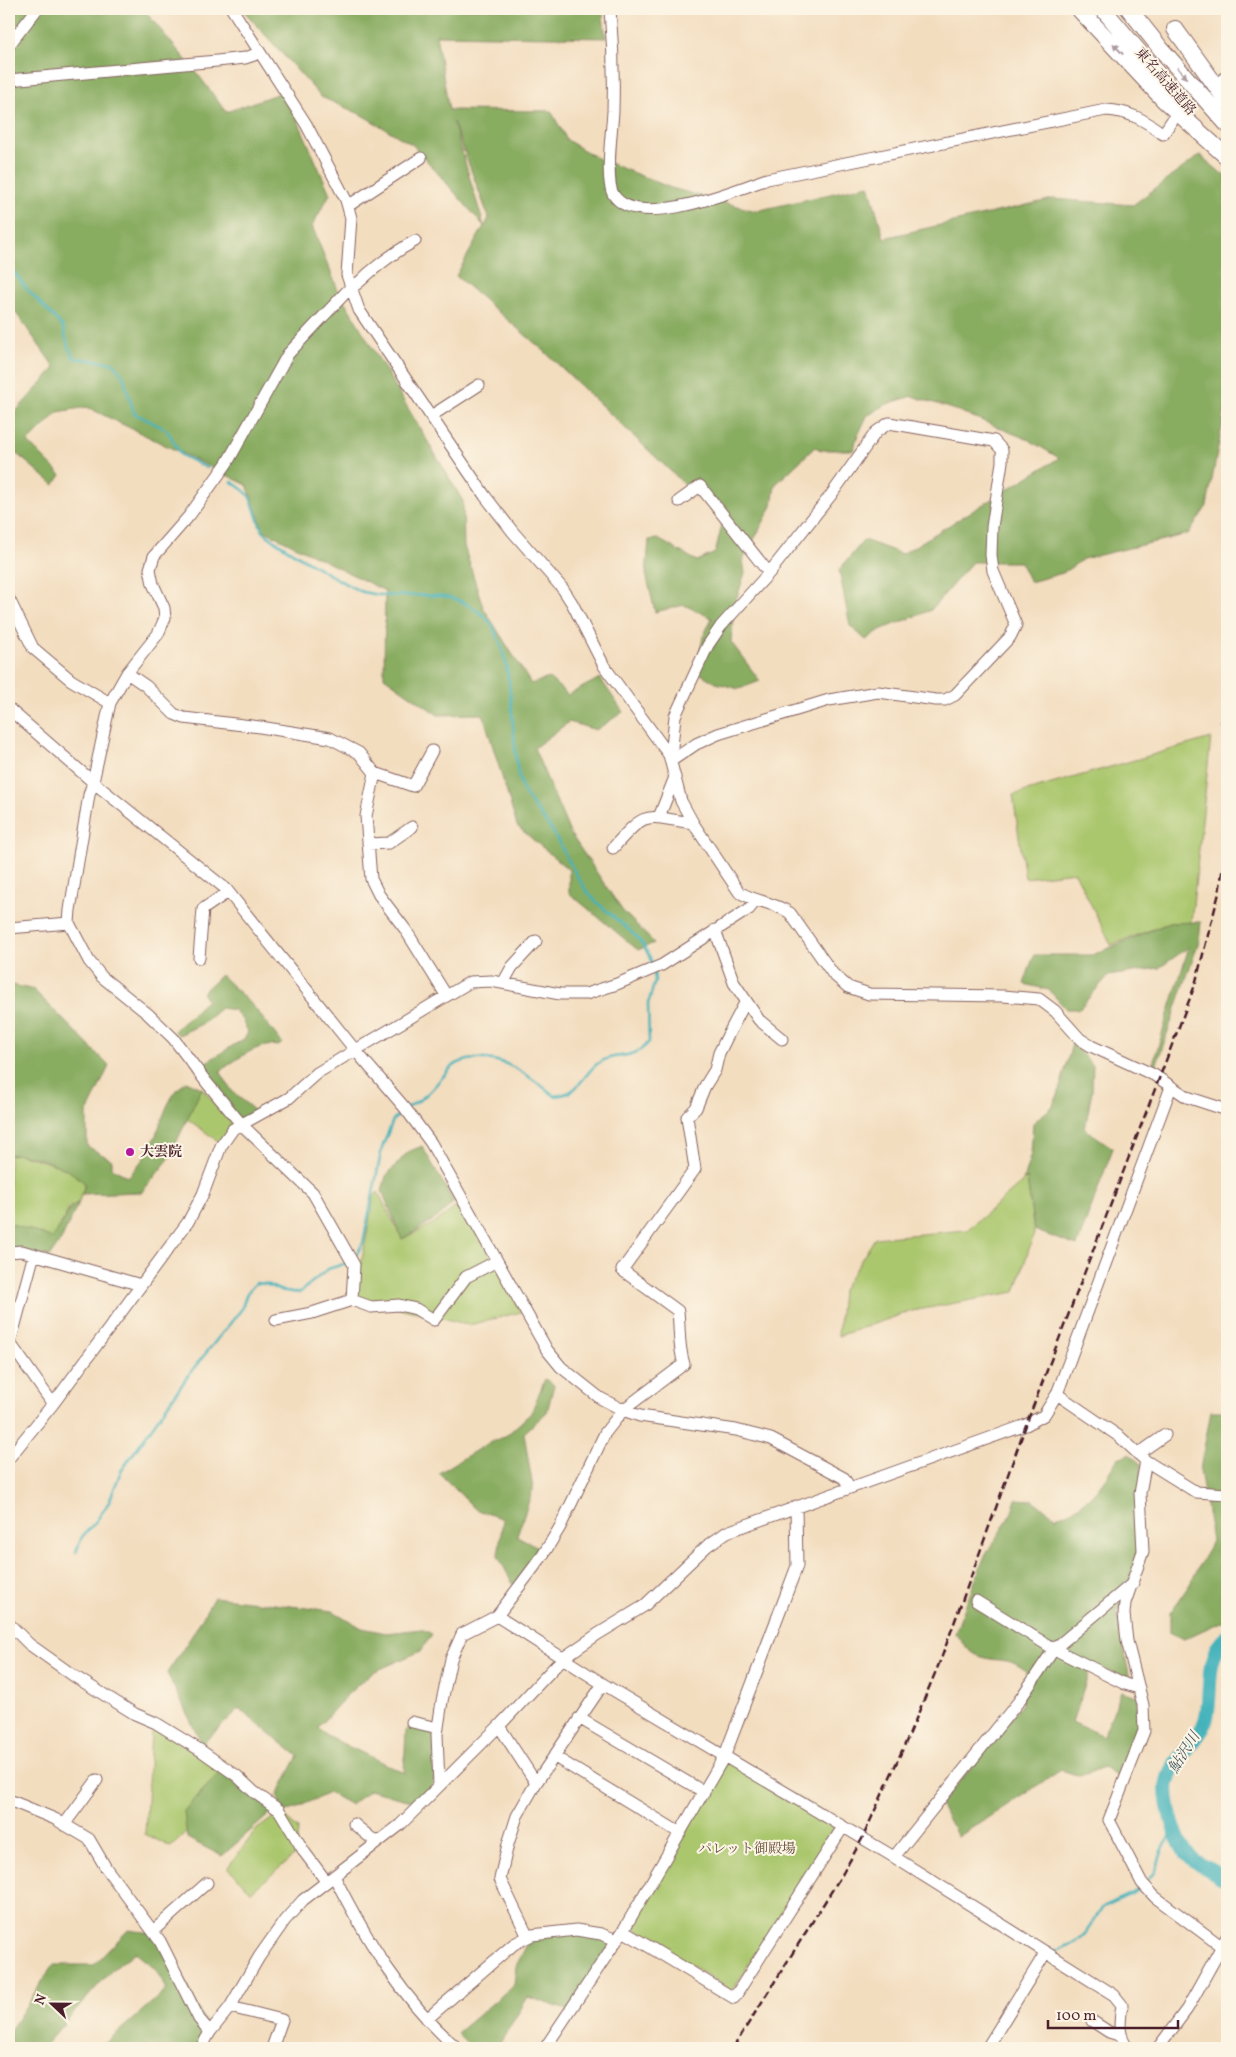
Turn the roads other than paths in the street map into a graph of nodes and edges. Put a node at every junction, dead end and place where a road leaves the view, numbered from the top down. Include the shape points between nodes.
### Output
1 (37, 9) edge
2 (232, 9) edge
3 (610, 9) edge
4 (1079, 9) edge
5 (1103, 9) edge
6 (1129, 9) edge
7 (1175, 29) dead end
8 (9, 45) edge
9 (254, 55) dead end
10 (9, 80) edge
11 (1227, 101) edge
12 (1173, 119) tunnel mouth
13 (1227, 124) edge
14 (1227, 156) edge
15 (421, 158) dead end
16 (348, 206) junction
17 (415, 241) dead end
18 (350, 288) junction
19 (479, 385) dead end
20 (431, 416) junction
21 (679, 501) dead end
22 (769, 573) junction
23 (9, 599) edge
24 (128, 674) junction
25 (110, 703) junction
26 (9, 709) edge
27 (432, 751) dead end
28 (670, 758) junction
29 (375, 772) junction
30 (675, 777) junction
31 (94, 782) junction
32 (659, 817) junction
33 (693, 823) junction
34 (412, 827) dead end
35 (368, 844) junction
36 (613, 848) dead end
37 (228, 892) junction
38 (756, 900) junction
39 (69, 923) junction
40 (9, 928) edge
41 (715, 930) junction
42 (536, 941) dead end
43 (199, 958) dead end
44 (503, 983) junction
45 (446, 995) junction
46 (746, 1001) junction
47 (782, 1039) dead end
48 (355, 1050) junction
49 (1171, 1087) junction
50 (1227, 1110) edge
51 (242, 1124) junction
52 (9, 1252) edge
53 (34, 1254) junction
54 (497, 1261) junction
55 (141, 1285) junction
56 (352, 1300) junction
57 (276, 1320) dead end
58 (1057, 1394) junction
59 (53, 1404) junction
60 (623, 1410) junction
61 (1165, 1435) dead end
62 (9, 1458) edge
63 (1142, 1458) junction
64 (850, 1488) junction
65 (1227, 1494) edge
66 (796, 1506) junction
67 (1134, 1582) junction
68 (976, 1601) dead end
69 (497, 1616) junction
70 (9, 1624) edge
71 (1054, 1649) junction
72 (563, 1658) junction
73 (603, 1684) junction
74 (1138, 1688) junction
75 (579, 1718) junction
76 (412, 1722) dead end
77 (499, 1726) junction
78 (438, 1728) junction
79 (725, 1755) junction
80 (555, 1757) junction
81 (97, 1780) dead end
82 (536, 1783) junction
83 (439, 1785) junction
84 (704, 1792) junction
85 (9, 1800) edge
86 (354, 1824) dead end
87 (64, 1825) junction
88 (843, 1827) junction
89 (680, 1833) junction
90 (377, 1842) junction
91 (894, 1856) junction
92 (330, 1878) junction
93 (207, 1883) dead end
94 (153, 1932) junction
95 (620, 1935) junction
96 (528, 1937) junction
97 (1224, 1942) edge
98 (1046, 1952) junction
99 (230, 2007) junction
100 (427, 2019) junction
101 (1092, 2021) dead end
102 (210, 2032) junction
103 (1122, 2036) junction
104 (201, 2048) edge
105 (272, 2048) edge
106 (457, 2048) edge
107 (545, 2048) edge
108 (987, 2048) edge
109 (1128, 2048) edge
110 (1158, 2048) edge

1 - 8 street
2 - 16 street via 306,124
3 - 12 street via 613,46 610,177 613,194 638,210 678,206 767,179 1106,110 1134,115 1163,134
14 -> 4 highway via 1164,100
5 - 14 highway, 東名高速道路
6 -> 13 highway, 東名高速道路
7 - 11 highway
9 - 10 street
15 - 16 street
16 - 18 street via 347,275
17 - 18 street via 399,249
18 - 20 street via 359,310
18 - 24 street via 288,354 227,463 189,516 154,556 150,569 165,618 158,634
19 - 20 street
20 - 28 street via 485,496 563,589 609,673
21 - 22 street via 700,486
22 - 28 street via 708,645 675,716
22 - 28 street via 876,432 889,423 994,441 1002,450 991,555 993,571 1016,625 1010,637 955,695 936,700 878,692 828,700 718,734
23 - 25 street via 33,648 71,680
24 - 25 street
24 - 29 street via 146,686 174,714 184,718 330,738 359,753
25 - 31 street
26 - 31 street
27 - 29 street via 413,786
28 - 30 street
29 - 35 street via 366,816
30 - 32 street
30 - 33 street via 681,801
31 - 37 street
31 - 39 street via 88,795
32 - 33 street
32 - 36 street via 641,819 632,825
33 - 38 street via 739,892
34 - 35 street via 389,843
35 - 45 street via 371,879 379,895 406,930
37 - 43 street via 204,910
37 - 48 street
38 - 41 street via 749,909
38 - 49 street via 790,913 833,974 848,988 869,994 1039,999 1055,1011 1080,1040
39 - 40 street
39 - 51 street via 102,977 173,1038
41 - 44 street via 662,965 586,994 560,994
41 - 46 street via 734,983
42 - 44 street via 512,967
44 - 45 street via 470,982
45 - 48 street
46 - 47 street via 759,1020
46 - 60 street via 719,1053 716,1070 704,1086 696,1108 687,1117 695,1170 622,1270 678,1311 678,1346 684,1364
48 - 51 street via 317,1073 289,1098
48 - 54 street via 431,1143
49 - 50 street via 1187,1097
49 - 58 street
51 - 55 street via 233,1129 221,1146 203,1194 188,1222
51 - 56 street via 314,1193 354,1265
52 - 53 street via 22,1250
53 - 55 street
53 - 59 street via 10,1343
54 - 56 street via 466,1277 434,1320 399,1305 372,1307
54 - 60 street via 547,1350 600,1398
55 - 59 street
56 - 57 street
58 - 63 street via 1120,1437
58 - 64 street via 1048,1411 1036,1421
59 - 62 street
60 - 64 street via 640,1416 736,1430 771,1439 844,1478
60 - 69 street via 605,1433 544,1556
61 - 63 street
63 - 65 street via 1196,1492
63 - 67 street via 1143,1551
64 - 66 street
66 - 72 street via 727,1532 707,1546 644,1606
66 - 79 street via 797,1566
67 - 71 street
67 - 74 street via 1124,1614
68 - 71 street
69 - 72 street
69 - 78 street via 462,1634 451,1659
70 - 92 street via 29,1644 74,1676 156,1723 237,1776 279,1810 305,1853
71 - 74 street
71 - 91 street via 1019,1701
72 - 73 street
72 - 77 street
73 - 75 street
73 - 79 street
74 - 97 street via 1143,1705 1144,1731 1109,1820 1142,1883 1155,1897
75 - 80 street
75 - 84 street
76 - 78 street
77 - 82 street
77 - 83 street
78 - 83 street
79 - 84 street
79 - 88 street
80 - 82 street
80 - 89 street
81 - 87 street
82 - 96 street via 517,1816 500,1880
83 - 90 street via 400,1825
84 - 89 street
85 - 87 street
86 - 90 street
87 - 94 street via 88,1839
88 - 91 street
88 - 95 street via 734,1998
89 - 95 street
90 - 92 street
91 - 98 street
92 - 99 street via 285,1920
92 - 100 street via 360,1928
93 - 94 street
94 - 102 street via 199,2020
95 - 96 street via 576,1930
95 - 107 street
96 - 100 street via 514,1944
97 - 110 street via 1187,2009
98 - 103 street via 1114,1995 1122,2005
98 - 108 street
99 - 102 street
99 - 105 street via 282,2020
100 - 106 street
101 - 103 street
102 - 104 street
103 - 109 street

